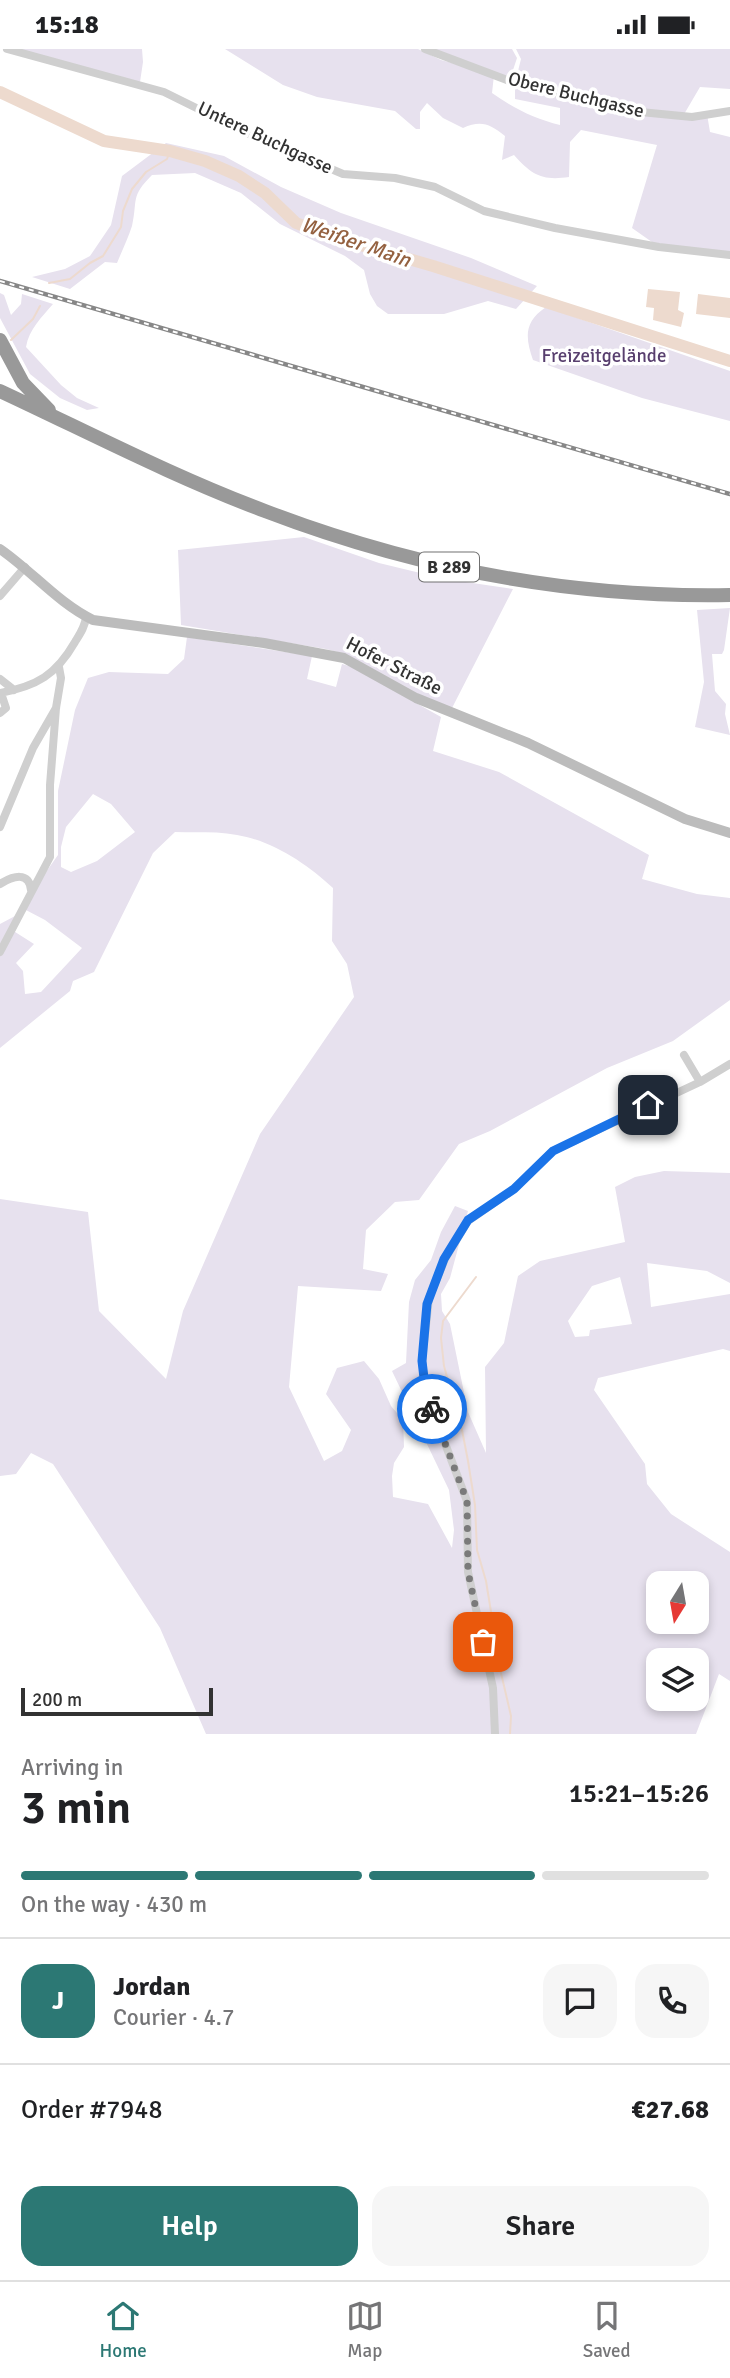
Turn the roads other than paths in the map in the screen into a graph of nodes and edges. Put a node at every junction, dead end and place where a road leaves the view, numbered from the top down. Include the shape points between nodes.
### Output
1 (7, 49) edge
2 (425, 49) edge
3 (730, 111) edge
4 (730, 255) edge
5 (0, 340) edge
6 (0, 391) edge
7 (58, 418) junction
8 (0, 549) edge
9 (25, 567) junction
10 (730, 595) edge
11 (0, 596) edge
12 (86, 617) junction
13 (59, 667) junction
14 (0, 678) edge
15 (14, 690) junction
16 (1, 693) edge
17 (56, 708) junction
18 (0, 713) edge
19 (0, 827) edge
20 (730, 834) edge
21 (0, 884) edge
22 (31, 891) junction
23 (0, 952) edge
24 (684, 1055) dead end
25 (730, 1064) edge
26 (700, 1081) junction
27 (495, 1734) edge

1 - 4 street, Untere Buchgasse via 164,92 343,174 435,187 484,211 534,224
2 - 3 street, Obere Buchgasse via 515,83 630,111 692,117
5 - 7 highway via 23,383
6 - 7 highway, B 289
7 - 10 highway, B 289 via 180,477 264,511 413,558 558,587 649,595
8 - 9 street, Hofer Straße
9 - 11 street
9 - 12 street, Hofer Straße
12 - 13 street via 85,627
12 - 20 street, Hofer Straße via 107,624 330,653 416,698 528,743 685,819
13 - 15 street via 32,685
13 - 17 street
14 - 15 street
15 - 16 street
16 - 18 street via 6,708
17 - 19 street via 33,748
17 - 22 street via 50,857
21 - 22 street via 12,877 26,877
22 - 23 street
24 - 26 street
25 - 26 street
26 - 27 street via 553,1151 514,1189 468,1220 444,1259 427,1304 424,1378 467,1501 468,1572 493,1688

